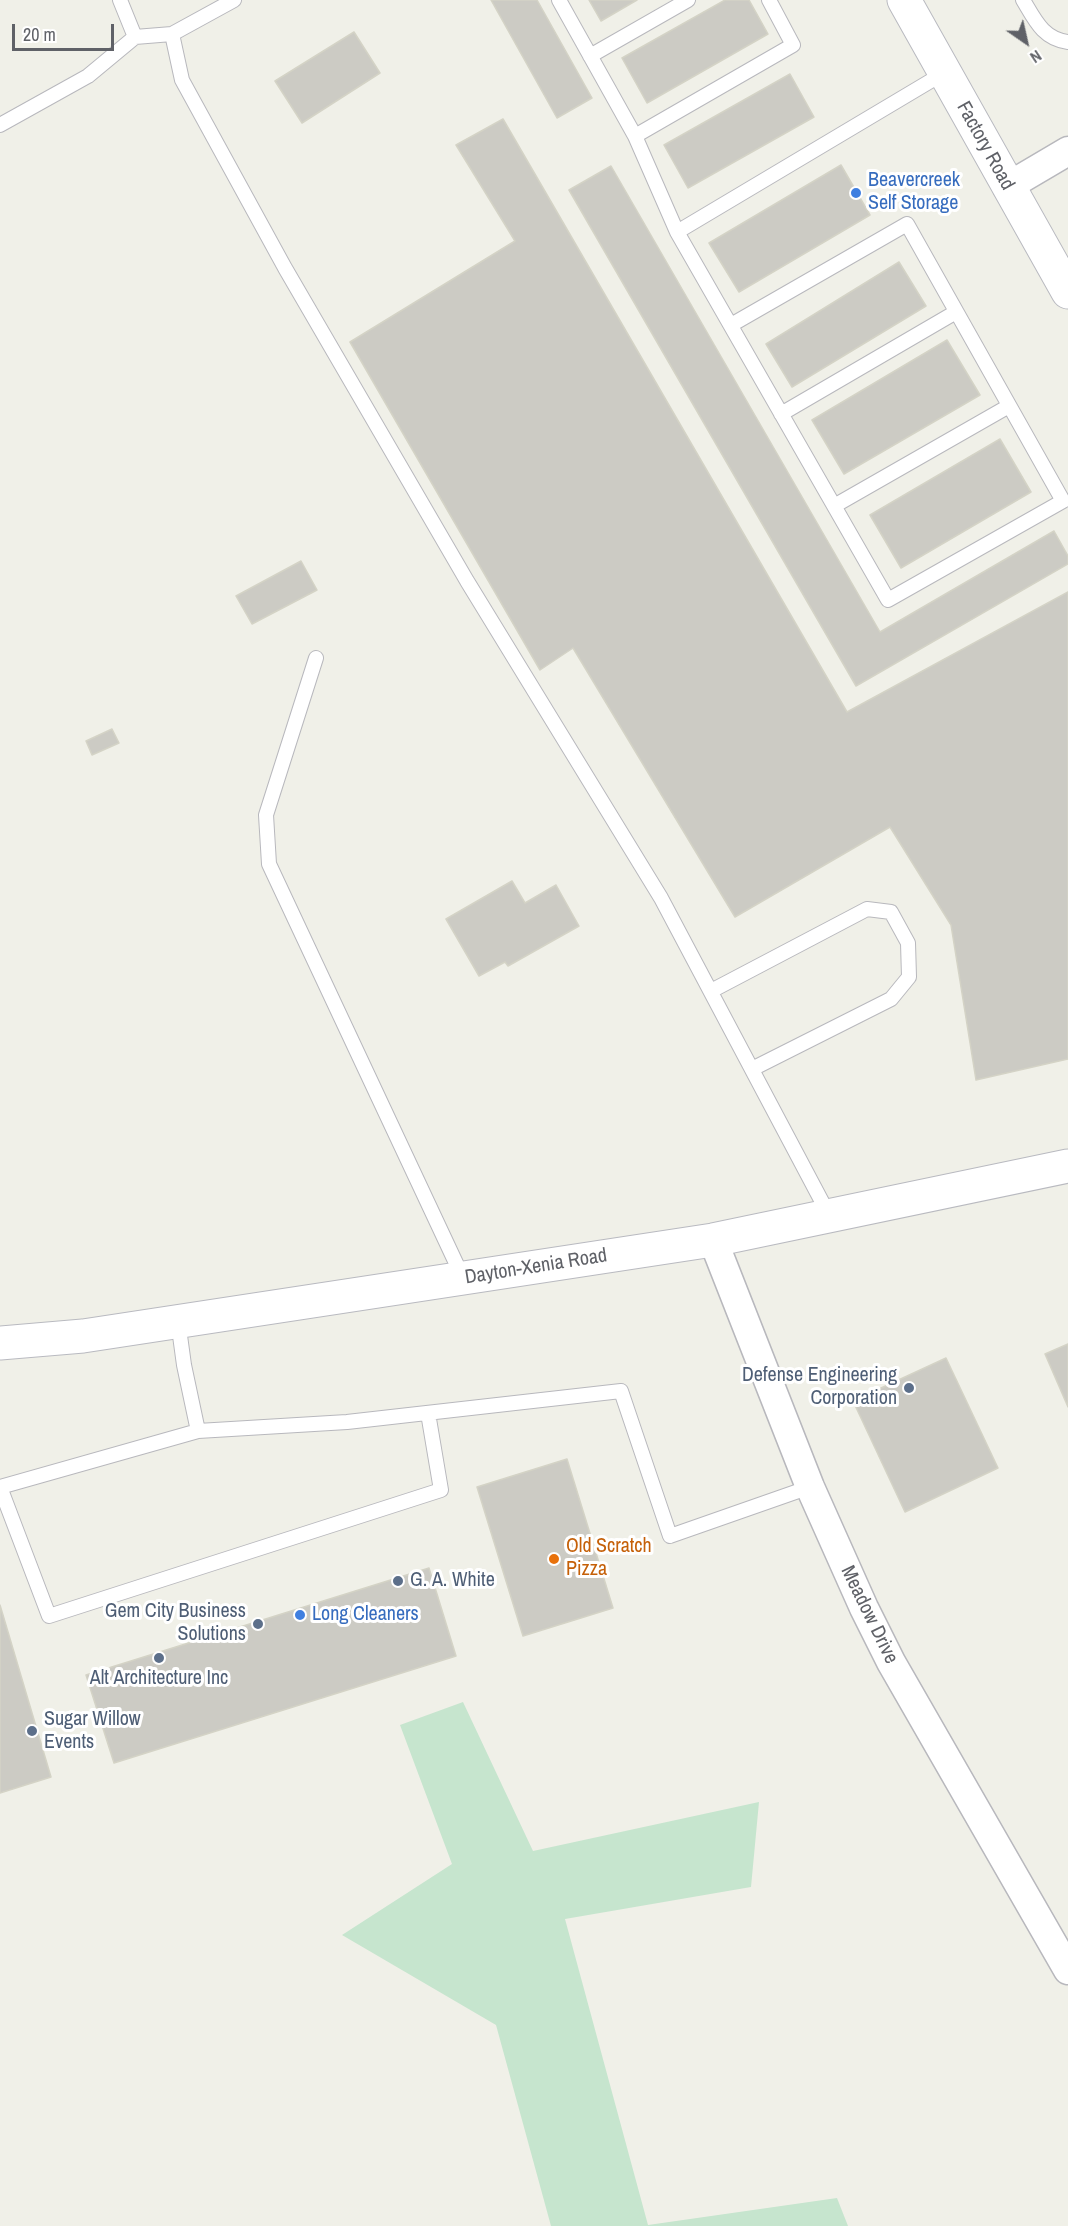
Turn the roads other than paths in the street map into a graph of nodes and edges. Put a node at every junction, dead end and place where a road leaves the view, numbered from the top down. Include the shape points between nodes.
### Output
1 (120, 0) edge
2 (234, 0) edge
3 (559, 0) edge
4 (688, 0) edge
5 (768, 0) edge
6 (904, 0) edge
7 (1023, 0) edge
8 (172, 34) junction
9 (135, 38) junction
10 (1068, 42) edge
11 (590, 56) junction
12 (944, 73) junction
13 (0, 125) edge
14 (635, 136) junction
15 (1068, 151) edge
16 (1007, 187) junction
17 (677, 232) junction
18 (1068, 292) edge
19 (956, 312) junction
20 (731, 325) junction
21 (1009, 406) junction
22 (782, 414) junction
23 (834, 506) junction
24 (316, 658) dead end
25 (711, 991) junction
26 (752, 1069) junction
27 (1068, 1166) edge
28 (829, 1215) junction
29 (712, 1240) junction
30 (463, 1278) junction
31 (178, 1321) junction
32 (0, 1343) edge
33 (428, 1413) junction
34 (198, 1431) junction
35 (0, 1487) edge
36 (810, 1487) junction
37 (1068, 1970) edge

1 - 9 lane
2 - 8 lane
3 - 11 lane
4 - 11 lane
5 - 14 lane via 794,45
6 - 12 main road, Factory Road
7 - 10 lane via 1040,28 1052,39
8 - 9 lane
8 - 25 lane via 182,80 285,268 467,581 661,898
9 - 13 lane via 88,76
11 - 14 lane
12 - 16 main road, Factory Road
12 - 17 lane
14 - 17 lane
15 - 16 street
16 - 18 main road, Factory Road
17 - 20 lane
19 - 20 lane via 907,224
19 - 21 lane
19 - 22 lane
20 - 22 lane
21 - 23 lane
21 - 23 lane via 1063,501 888,600
22 - 23 lane
24 - 30 lane via 266,815 269,864
25 - 26 lane
25 - 26 lane via 867,909 891,912 908,943 909,977 891,999
26 - 28 lane
27 - 28 main road, Dayton-Xenia Road
28 - 29 main road, Dayton-Xenia Road
29 - 30 main road, Dayton-Xenia Road
29 - 36 street, Meadow Drive
30 - 31 main road, Dayton-Xenia Road
31 - 32 main road, Dayton-Xenia Road
31 - 34 lane
33 - 34 lane
33 - 35 lane via 441,1490 49,1616
33 - 36 lane via 621,1391 670,1536
34 - 35 lane
36 - 37 street, Meadow Drive via 891,1662

